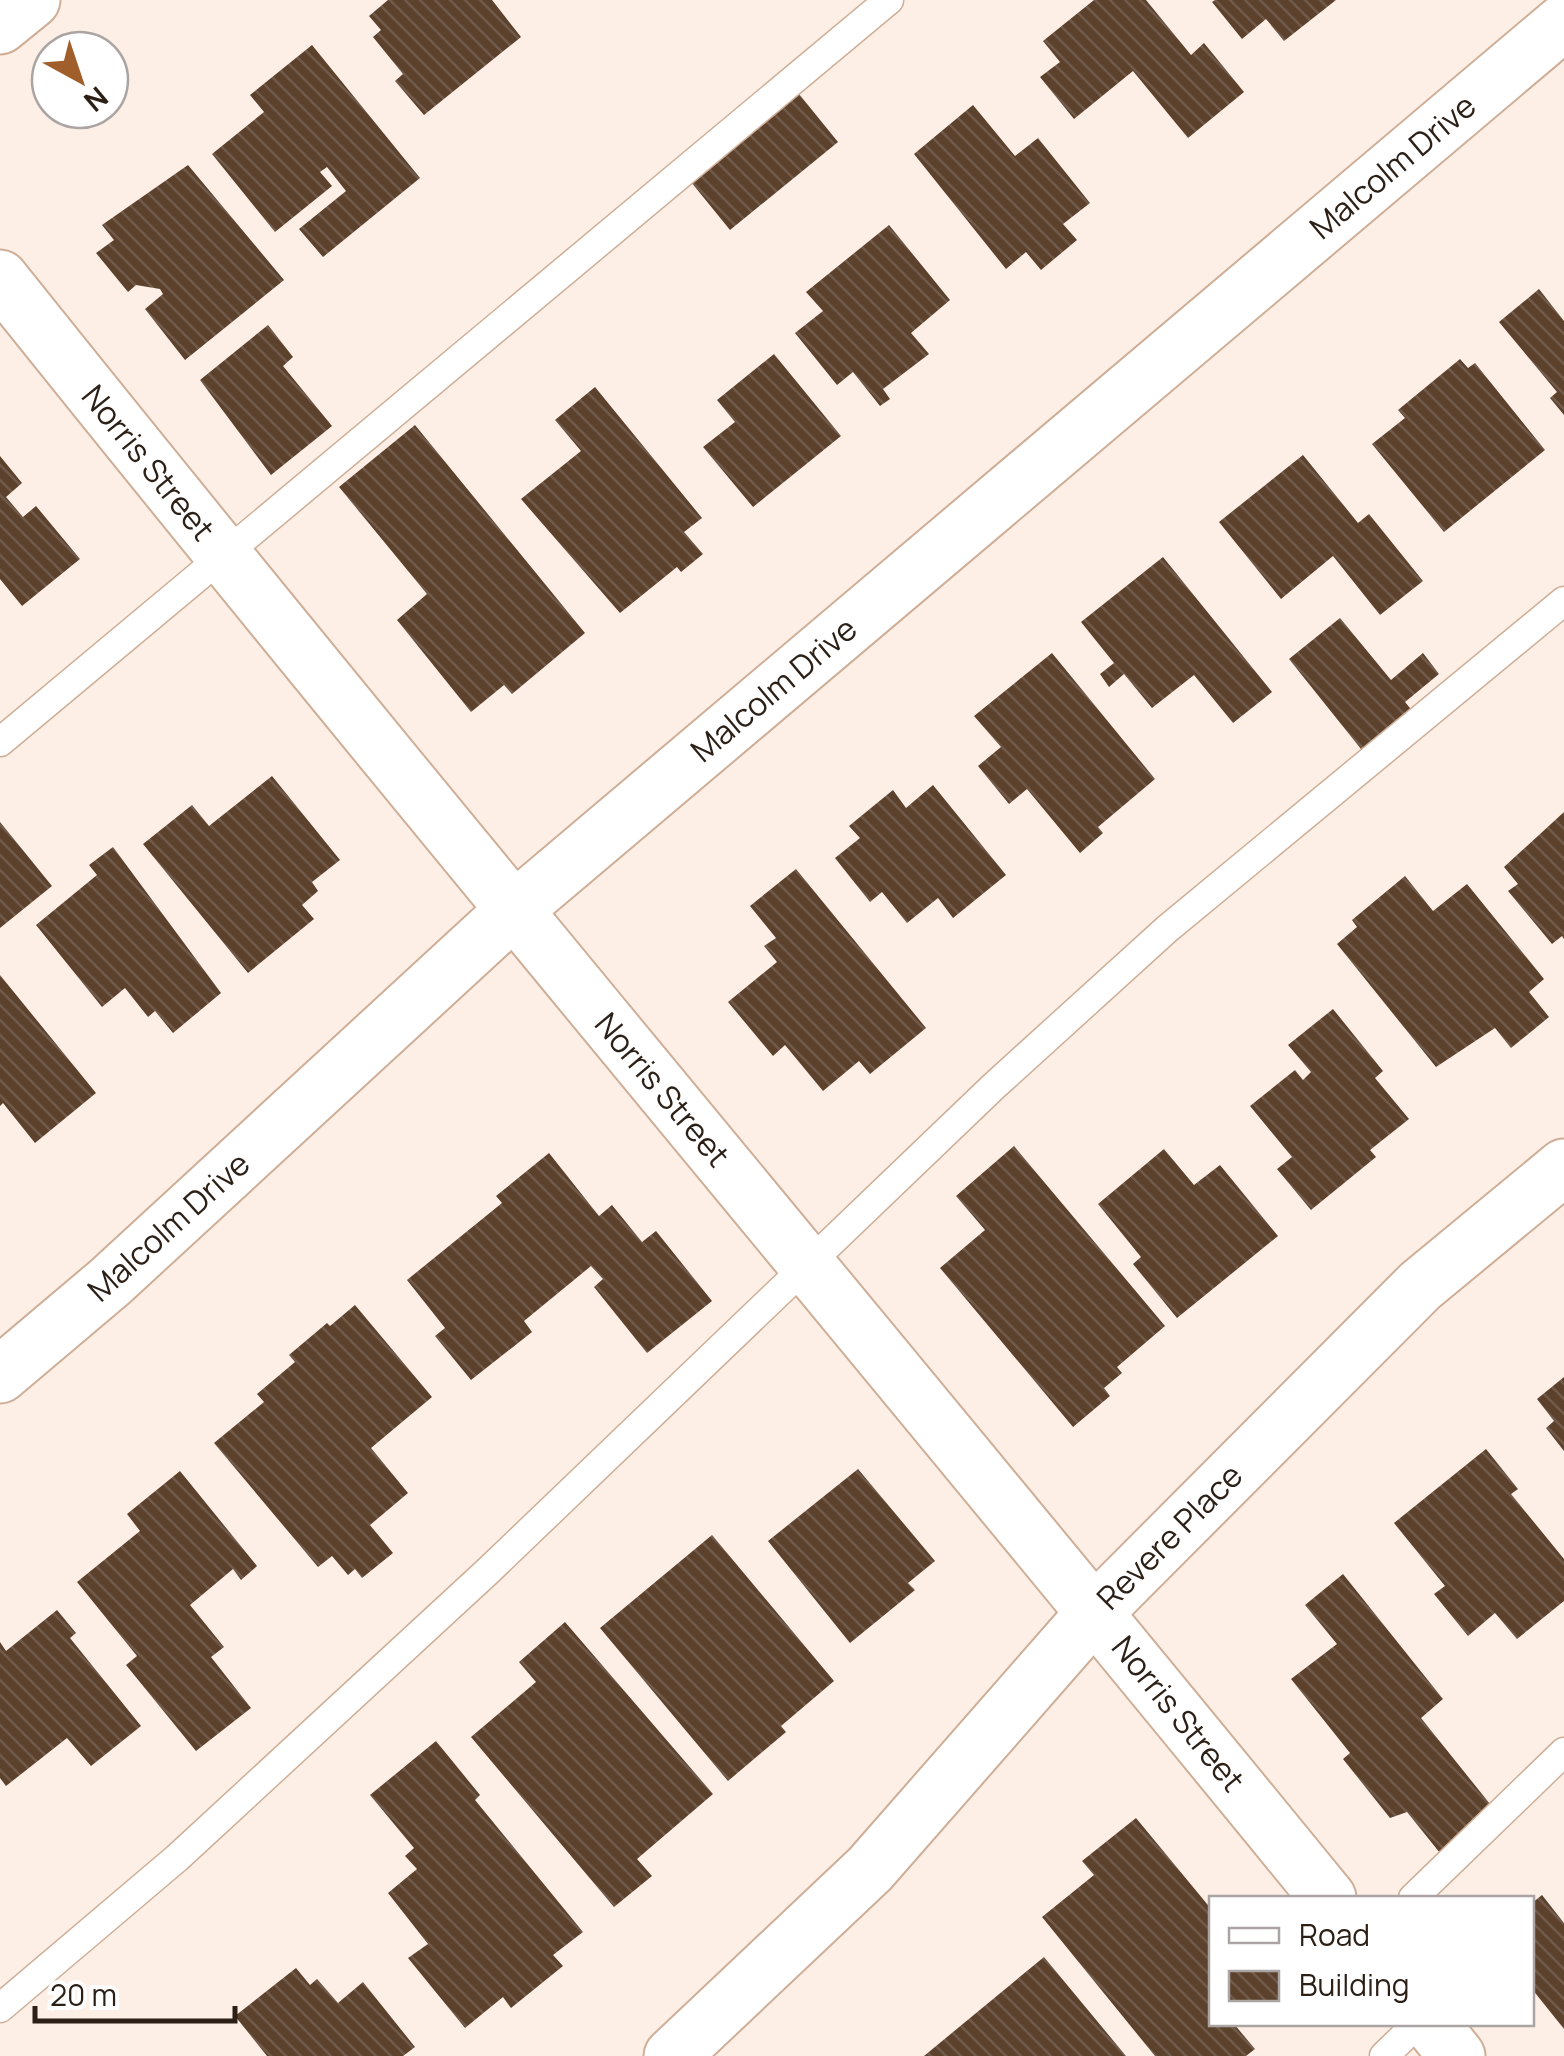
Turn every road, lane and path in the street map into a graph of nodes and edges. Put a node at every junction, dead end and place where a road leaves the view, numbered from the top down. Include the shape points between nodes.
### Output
1 (32, 0) edge
2 (889, 0) edge
3 (1564, 22) edge
4 (0, 26) edge
5 (0, 278) edge
6 (224, 557) junction
7 (1564, 601) edge
8 (0, 742) edge
9 (514, 910) junction
10 (1564, 1166) edge
11 (806, 1263) junction
12 (0, 1375) edge
13 (1095, 1612) junction
14 (1564, 1752) edge
15 (1326, 1896) edge
16 (1415, 1896) edge
17 (0, 2008) edge
18 (1416, 2026) edge
19 (1432, 2026) edge
20 (672, 2056) edge
21 (1384, 2056) edge
22 (1457, 2056) edge

1 - 4 street
2 - 6 lane
3 - 9 street, Malcolm Drive
5 - 6 street, Norris Street
6 - 8 lane
6 - 9 street, Norris Street
7 - 11 lane via 1166,929
9 - 11 street, Norris Street
9 - 12 street, Malcolm Drive
10 - 13 street, Revere Place via 1420,1286
11 - 13 street, Norris Street
11 - 17 lane via 488,1571 176,1858
13 - 15 street, Norris Street
13 - 20 street, Revere Place via 870,1869
14 - 16 lane
18 - 21 lane
19 - 22 street

